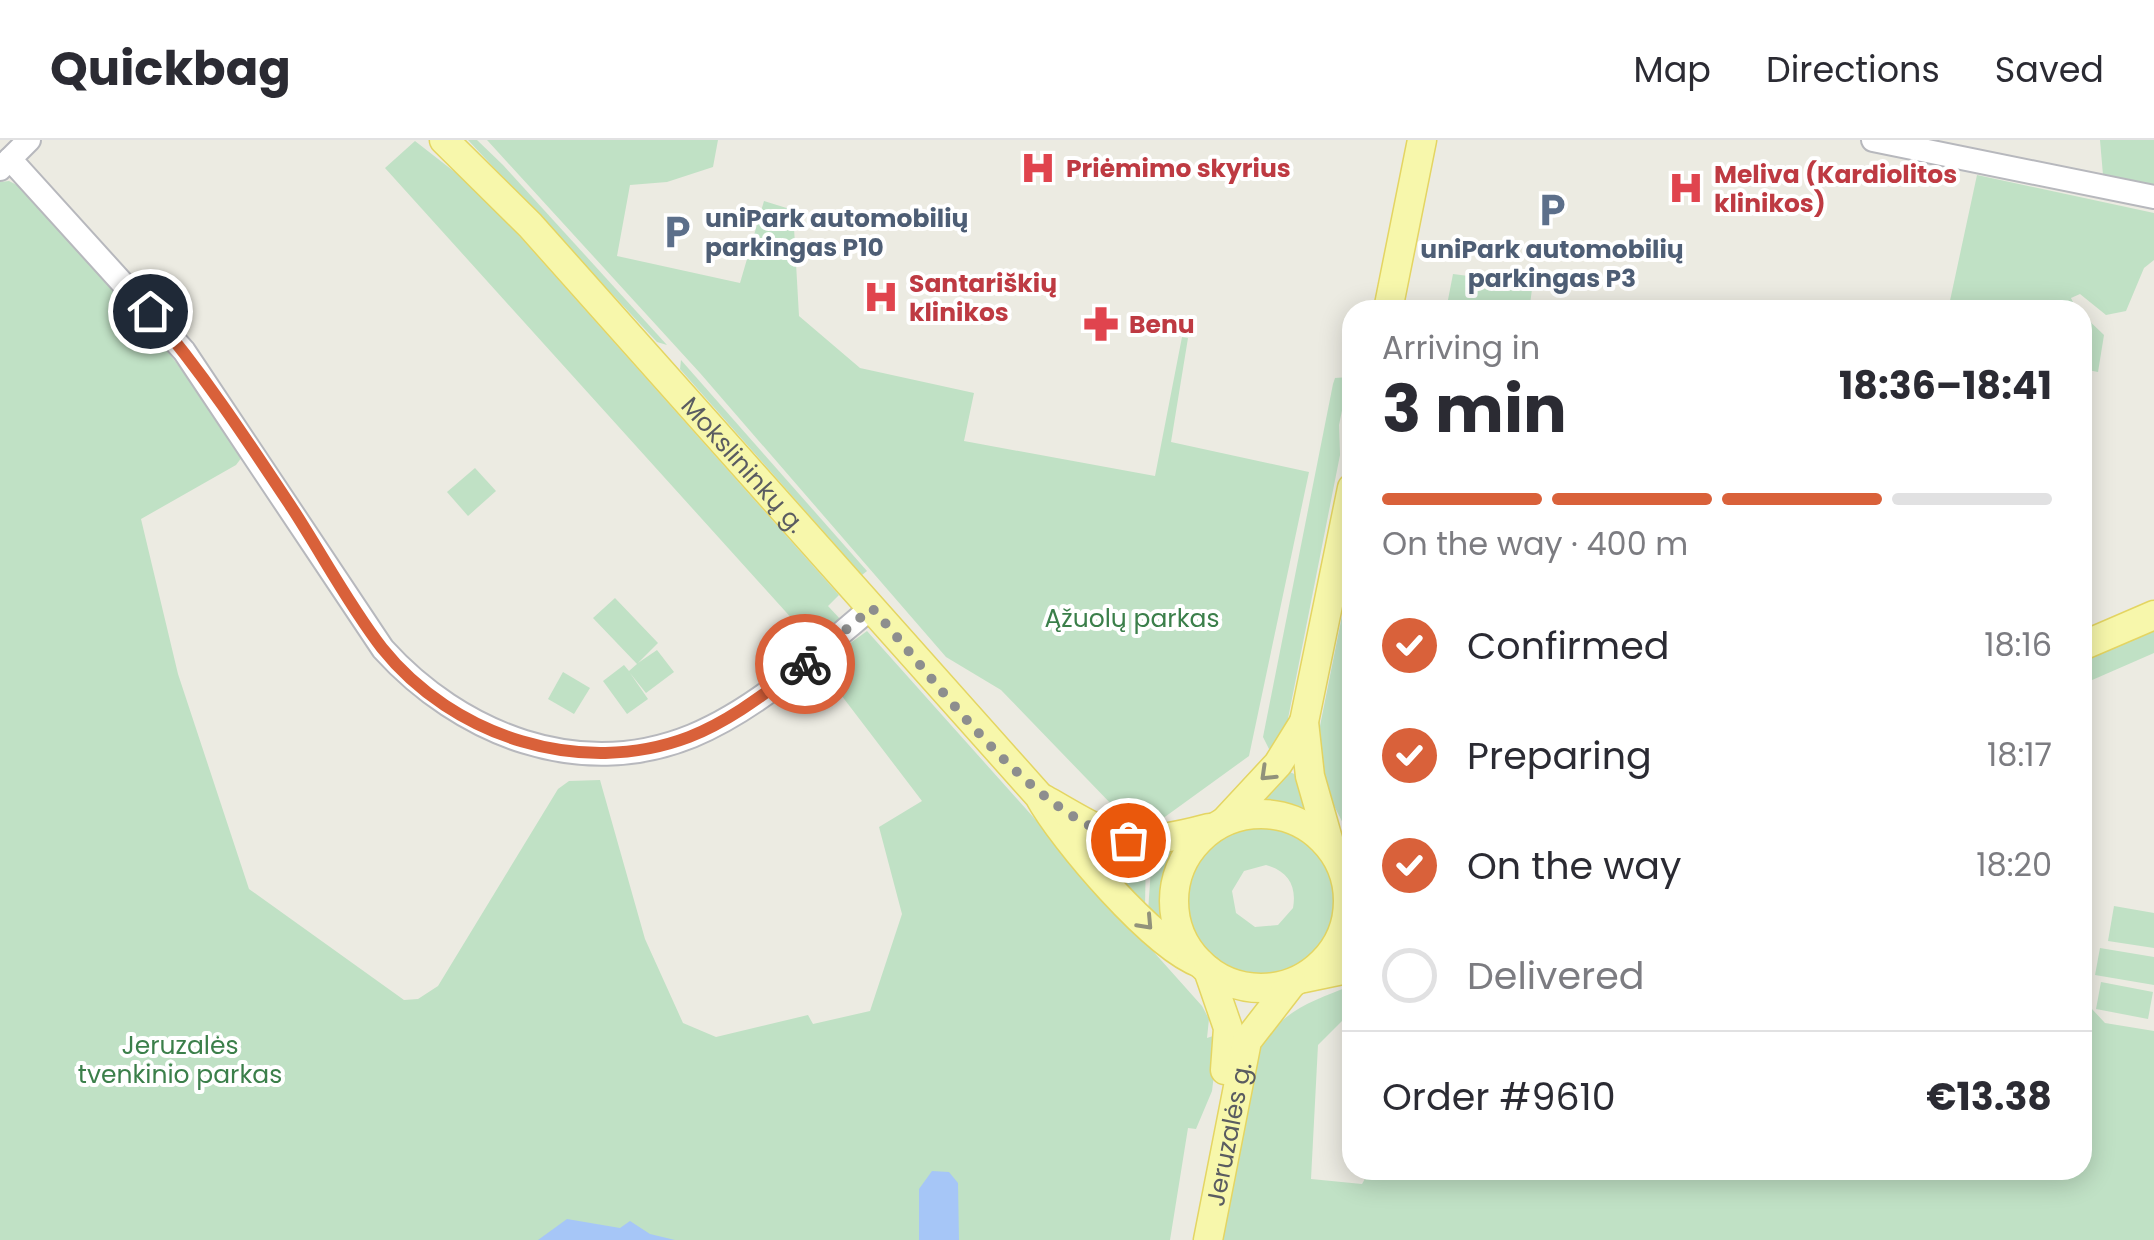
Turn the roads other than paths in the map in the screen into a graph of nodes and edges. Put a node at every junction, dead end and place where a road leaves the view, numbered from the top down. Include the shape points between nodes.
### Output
1 (30, 140) edge
2 (444, 140) edge
3 (1422, 140) edge
4 (1874, 140) edge
5 (5, 164) edge
6 (2154, 197) edge
7 (1390, 300) edge
8 (1342, 537) edge
9 (872, 608) junction
10 (2154, 615) edge
11 (2092, 642) edge
12 (1304, 722) junction
13 (1039, 796) junction
14 (1220, 823) junction
15 (1340, 857) edge
16 (1342, 935) edge
17 (1204, 967) junction
18 (1342, 970) edge
19 (1297, 980) junction
20 (1192, 1240) edge
21 (1208, 1240) edge

1 - 5 street
2 - 9 main road, Mokslininkų g. via 530,225
3 - 7 main road
4 - 6 street
5 - 9 street via 184,351 383,649 416,683 466,718 524,744 555,749 616,752 668,744 742,709
8 - 12 main road
9 - 13 main road, Mokslininkų g.
10 - 11 main road
12 -> 14 main road via 1278,764
12 - 15 main road via 1310,776
13 - 14 main road, Mokslininkų g. via 1128,840 1169,839
13 -> 17 main road, Mokslininkų g. via 1061,830 1162,940
14 - 15 main road via 1282,815 1316,832
14 - 17 main road via 1186,856 1174,892 1179,930
16 - 19 main road via 1333,952
17 - 19 main road via 1240,986
17 - 20 main road, Jeruzalės g. via 1229,1040
18 - 19 main road
19 - 21 main road, Jeruzalės g. via 1247,1041

